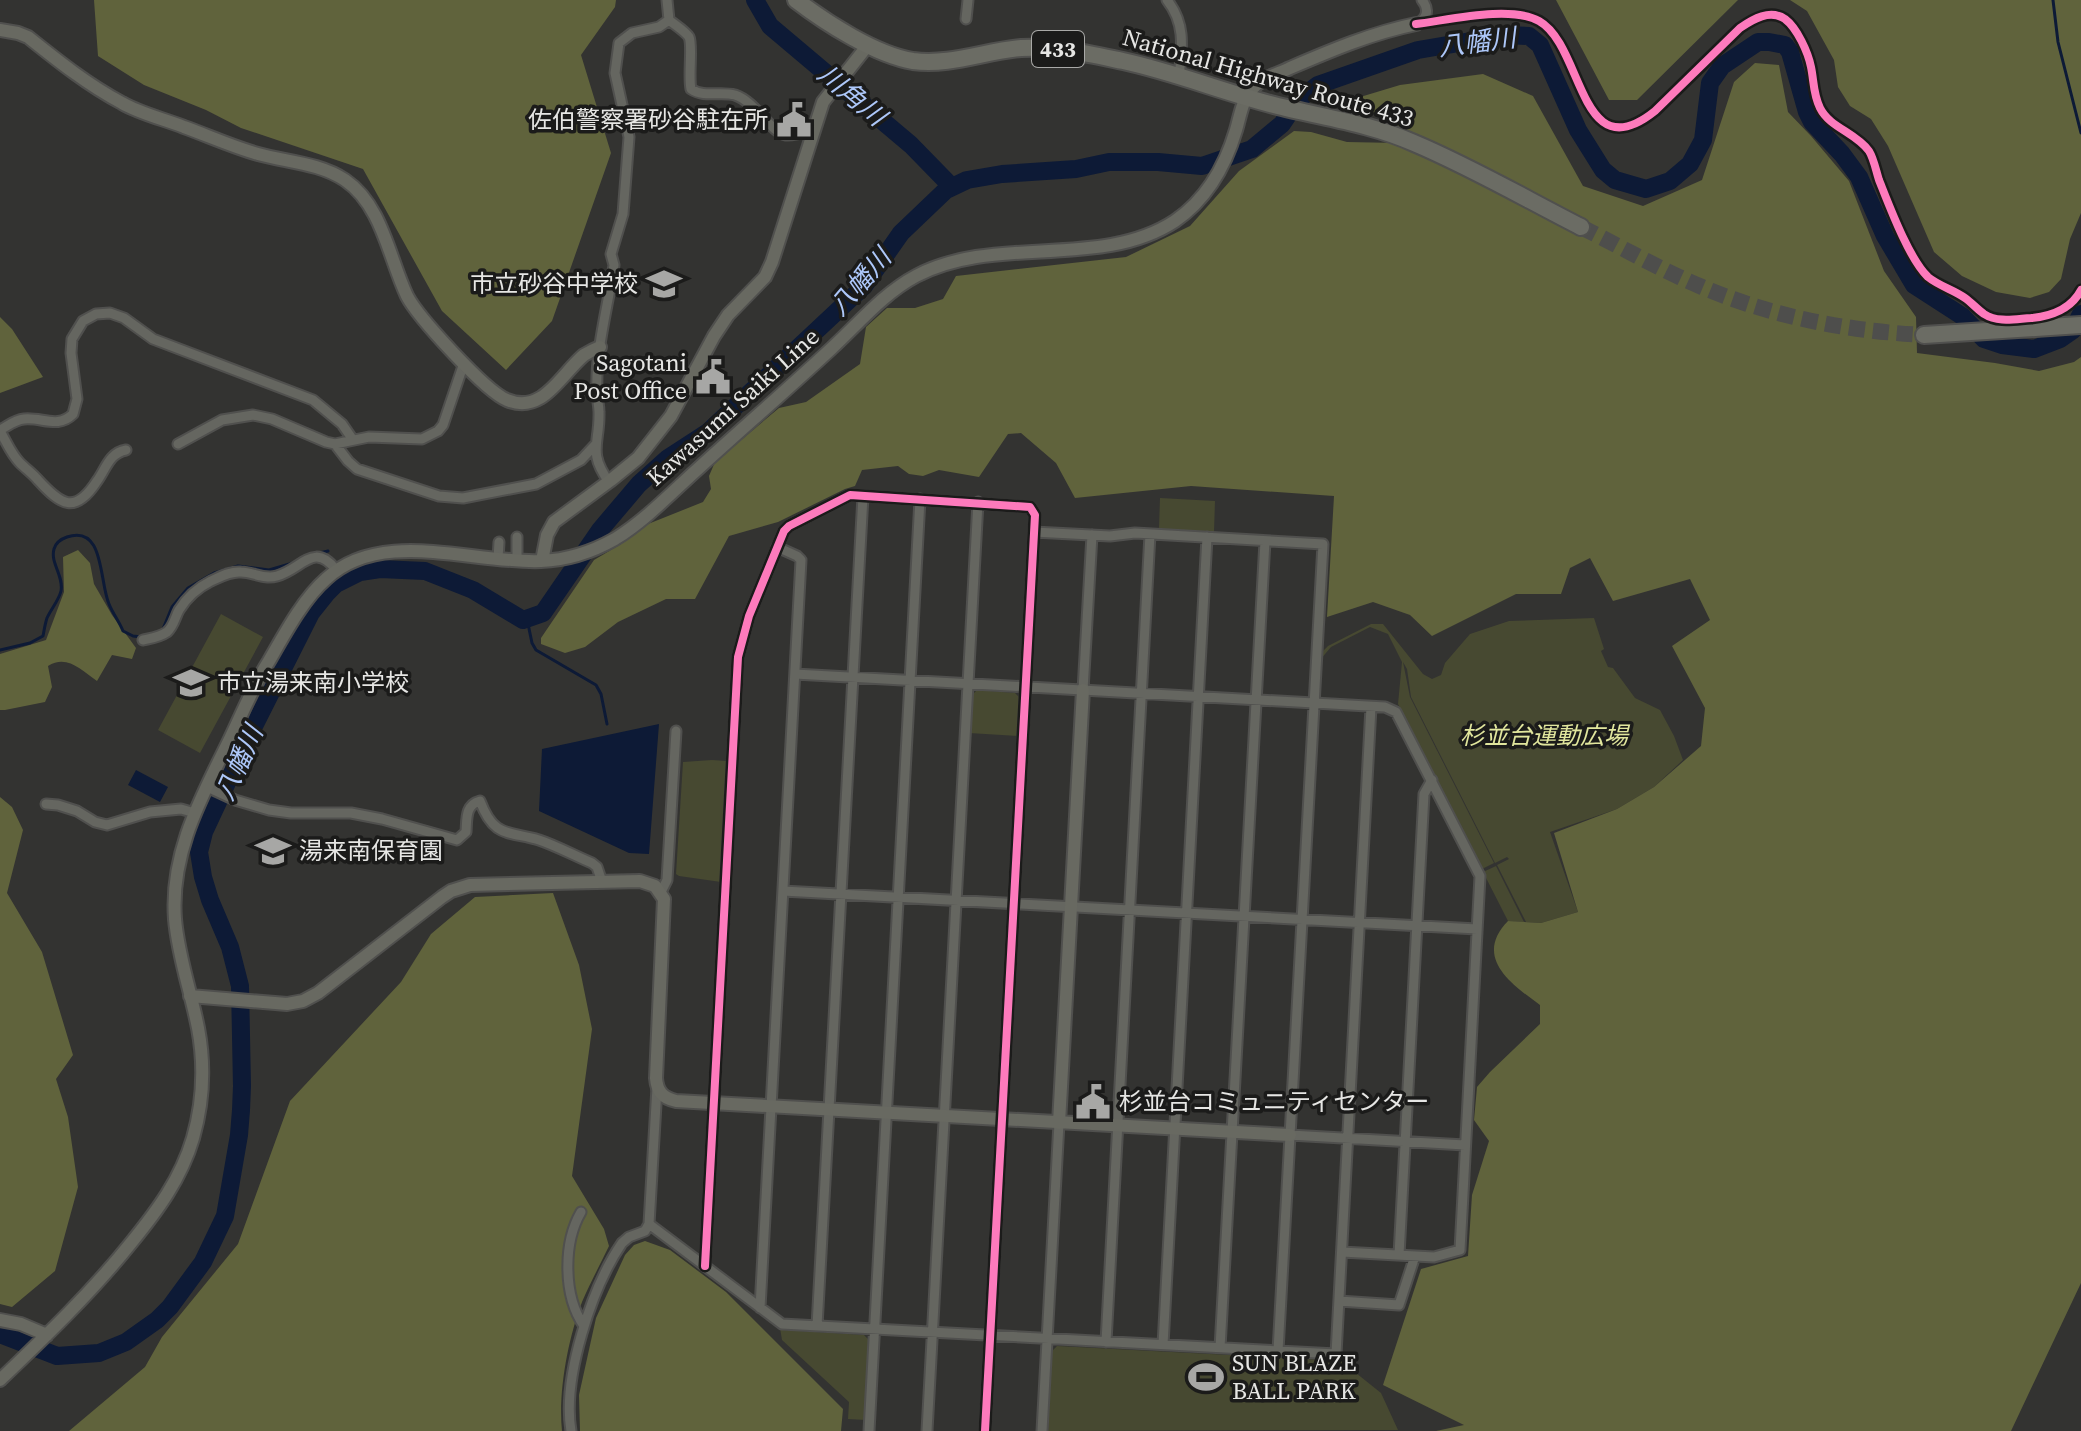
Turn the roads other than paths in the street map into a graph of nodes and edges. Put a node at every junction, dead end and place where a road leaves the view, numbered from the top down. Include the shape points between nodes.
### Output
1 (667, 0) edge
2 (796, 0) edge
3 (968, 0) edge
4 (1167, 0) edge
5 (1422, 0) edge
6 (966, 19) dead end
7 (669, 20) junction
8 (1416, 24) joint
9 (0, 30) edge
10 (868, 45) junction
11 (1179, 77) junction
12 (1246, 98) junction
13 (812, 133) junction
14 (1581, 227) tunnel mouth
15 (2081, 325) edge
16 (1924, 335) tunnel mouth
17 (600, 347) junction
18 (464, 363) junction
19 (0, 430) edge
20 (353, 440) junction
21 (178, 444) dead end
22 (335, 444) junction
23 (596, 444) junction
24 (126, 450) dead end
25 (609, 482) junction
26 (863, 496) junction
27 (920, 499) junction
28 (978, 502) junction
29 (1034, 532) junction
30 (1150, 534) junction
31 (1092, 535) junction
32 (517, 537) dead end
33 (1207, 537) junction
34 (1265, 541) junction
35 (499, 542) dead end
36 (777, 547) junction
37 (498, 559) junction
38 (517, 560) junction
39 (542, 561) junction
40 (336, 570) junction
41 (143, 640) dead end
42 (795, 674) junction
43 (853, 677) junction
44 (910, 681) junction
45 (968, 684) junction
46 (1025, 687) junction
47 (1083, 690) junction
48 (1141, 694) junction
49 (1199, 697) junction
50 (1256, 700) junction
51 (1314, 703) junction
52 (1371, 707) junction
53 (676, 731) dead end
54 (1432, 780) junction
55 (210, 788) junction
56 (46, 804) dead end
57 (195, 813) junction
58 (602, 882) junction
59 (783, 891) junction
60 (661, 892) junction
61 (841, 894) junction
62 (899, 897) junction
63 (956, 900) junction
64 (1014, 903) junction
65 (1071, 906) junction
66 (1129, 910) junction
67 (1187, 913) junction
68 (1244, 916) junction
69 (1302, 919) junction
70 (1360, 922) junction
71 (1417, 925) junction
72 (1477, 929) junction
73 (197, 996) junction
74 (657, 1087) junction
75 (713, 1103) junction
76 (771, 1106) junction
77 (829, 1110) junction
78 (887, 1113) junction
79 (944, 1116) junction
80 (1002, 1119) junction
81 (1059, 1123) junction
82 (1117, 1126) junction
83 (1175, 1129) junction
84 (1232, 1132) junction
85 (1290, 1135) junction
86 (1348, 1138) junction
87 (1405, 1141) junction
88 (1465, 1145) junction
89 (581, 1212) dead end
90 (649, 1224) junction
91 (1342, 1252) junction
92 (1399, 1255) junction
93 (1415, 1256) junction
94 (705, 1266) junction
95 (1339, 1301) junction
96 (760, 1308) junction
97 (0, 1320) edge
98 (584, 1326) junction
99 (817, 1326) junction
100 (875, 1329) junction
101 (932, 1332) junction
102 (990, 1335) junction
103 (46, 1336) junction
104 (1047, 1338) junction
105 (1106, 1342) junction
106 (1163, 1345) junction
107 (1220, 1348) junction
108 (1278, 1351) junction
109 (0, 1380) edge
110 (571, 1431) edge
111 (869, 1431) edge
112 (927, 1431) edge
113 (985, 1431) edge
114 (1042, 1431) edge

1 - 7 street
2 - 10 highway, National Highway Route 433 / 433
3 - 6 street
4 - 11 street via 1183,33
5 - 8 street via 1427,14
7 - 13 street via 689,37 691,89 739,96 786,135
7 - 17 street via 619,43 615,73 629,137 623,214 611,254 614,265
8 - 12 street via 1344,45 1262,80
9 - 18 street via 28,37 125,105 346,180 376,217 418,313
10 - 11 highway, National Highway Route 433 / 433 via 929,62 1021,48 1056,49
10 - 13 street, Kawasumi Saiki Line via 823,102
11 - 12 highway, National Highway Route 433 / 433
12 - 14 highway, National Highway Route 433 / 433 via 1412,142
12 - 39 street, Kawasumi Saiki Line via 1219,173 1206,193 1162,229 1107,245 961,260 905,282 640,521 591,551
13 - 25 street, Kawasumi Saiki Line via 765,277 728,315 671,416 638,458
15 - 16 highway
17 - 18 street via 585,354 548,393 520,404 489,390
17 - 23 street
18 - 20 street via 438,431 422,439
19 - 20 street via 19,420 61,422 73,414 77,399 72,339 83,321 103,313 124,318 153,339 313,400
19 - 24 street via 20,463 53,496 68,503 84,497 114,454
20 - 22 street
21 - 22 street via 222,420 253,415
22 - 23 street via 357,469 455,499 536,484 581,460
23 - 25 street via 598,467
25 - 39 street, Kawasumi Saiki Line via 554,522
26 - 27 street
26 - 36 street via 845,497 789,526
26 - 43 street
27 - 28 street
27 - 44 street
28 - 29 street via 1030,507
28 - 45 street
29 - 31 street
29 - 46 street
30 - 31 street
30 - 33 street
30 - 48 street
31 - 47 street
32 - 38 street
33 - 34 street
33 - 49 street
34 - 50 street
34 - 51 street via 1323,544
35 - 37 street
36 - 42 street via 801,560
36 - 75 street via 738,657
37 - 38 street, Kawasumi Saiki Line
37 - 40 street, Kawasumi Saiki Line via 384,551
38 - 39 street, Kawasumi Saiki Line
40 - 41 street via 325,558 316,557 273,577 228,574 191,594 167,632
40 - 55 street, Kawasumi Saiki Line via 315,590 269,660
42 - 43 street
42 - 59 street
43 - 44 street
43 - 61 street
44 - 45 street
44 - 62 street
45 - 46 street
45 - 63 street
46 - 47 street
46 - 64 street
47 - 48 street
47 - 65 street
48 - 49 street
48 - 66 street
49 - 50 street
49 - 67 street
50 - 51 street
50 - 68 street
51 - 52 street
51 - 69 street
52 - 54 street via 1396,712
52 - 70 street
53 - 60 street via 667,880
54 - 71 street via 1424,794
54 - 72 street via 1479,873
55 - 57 street, Kawasumi Saiki Line
55 - 58 street via 269,810 351,813 457,840 466,832 468,810 480,801 493,825 505,833 540,840 592,863
56 - 57 street via 107,825 150,812
57 - 73 street, Kawasumi Saiki Line via 182,846 174,900 177,936
58 - 60 street via 648,882
58 - 73 street via 460,887 311,997 295,1003
59 - 61 street
59 - 76 street
60 - 74 street via 665,907
61 - 62 street
61 - 77 street
62 - 63 street
62 - 78 street
63 - 64 street
63 - 79 street
64 - 65 street
64 - 80 street
65 - 66 street
65 - 81 street
66 - 67 street
66 - 82 street
67 - 68 street
67 - 83 street
68 - 69 street
68 - 84 street
69 - 70 street
69 - 85 street
70 - 71 street
70 - 86 street
71 - 72 street
71 - 87 street
72 - 88 street
73 - 103 street, Kawasumi Saiki Line via 200,1106 187,1156 152,1217 98,1284
74 - 75 street via 668,1099
74 - 90 street
75 - 76 street
75 - 94 street
76 - 77 street
76 - 96 street
77 - 78 street
77 - 99 street
78 - 79 street
78 - 100 street
79 - 80 street
79 - 101 street
80 - 81 street
80 - 102 street
81 - 82 street
81 - 104 street
82 - 83 street
82 - 105 street
83 - 84 street
83 - 106 street
84 - 85 street
84 - 107 street
85 - 86 street
85 - 108 street
86 - 87 street
86 - 91 street
87 - 88 street
87 - 92 street
88 - 93 street via 1460,1250
89 - 98 street via 570,1239 570,1290
90 - 94 street
90 - 98 street via 617,1251
91 - 92 street
91 - 95 street
92 - 93 street
93 - 95 street via 1399,1305
94 - 96 street
95 - 108 street via 1336,1354
96 - 99 street via 782,1324
97 - 103 street
98 - 110 street via 570,1394
99 - 100 street
100 - 101 street
100 - 111 street
101 - 102 street
101 - 112 street
102 - 104 street
102 - 113 street
103 - 109 street, Kawasumi Saiki Line
104 - 105 street
104 - 114 street
105 - 106 street
106 - 107 street
107 - 108 street

